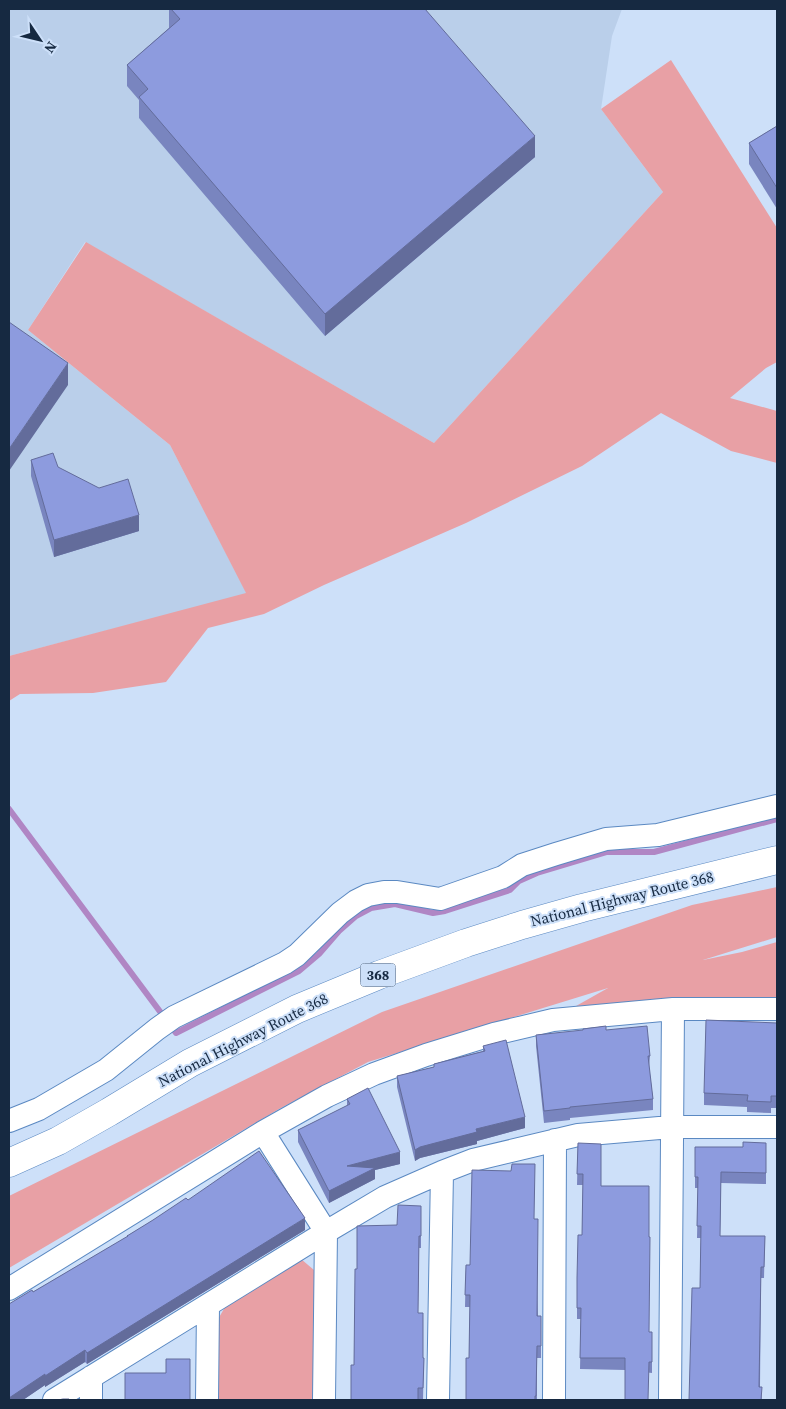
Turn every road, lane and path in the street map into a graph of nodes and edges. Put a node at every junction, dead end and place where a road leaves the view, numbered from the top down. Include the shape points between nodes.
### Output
1 (777, 806) edge
2 (777, 860) edge
3 (673, 1009) junction
4 (777, 1009) edge
5 (9, 1121) edge
6 (777, 1127) edge
7 (671, 1128) junction
8 (263, 1132) junction
9 (554, 1140) junction
10 (9, 1163) edge
11 (442, 1172) junction
12 (326, 1232) junction
13 (9, 1289) edge
14 (208, 1306) junction
15 (91, 1377) junction
16 (54, 1400) edge
17 (91, 1400) edge
18 (207, 1400) edge
19 (324, 1400) edge
20 (438, 1400) edge
21 (554, 1400) edge
22 (670, 1400) edge

1 - 5 street via 658,835 606,839 522,865 503,877 440,899 397,892 368,895 340,913 298,955 165,1023 106,1070 39,1109
2 - 10 highway, National Highway Route 368 / 368 via 522,925 379,975 297,1009 190,1063 58,1141
3 - 4 street
3 - 7 street
3 - 8 street via 553,1020 494,1034 366,1077
6 - 7 street
7 - 9 street via 578,1135
7 - 22 street
8 - 12 street
8 - 13 street
9 - 11 street via 473,1160
9 - 21 street
11 - 12 street via 385,1197
11 - 20 street
12 - 14 street
12 - 19 street
14 - 15 street
14 - 18 street
15 - 16 street
15 - 17 street

